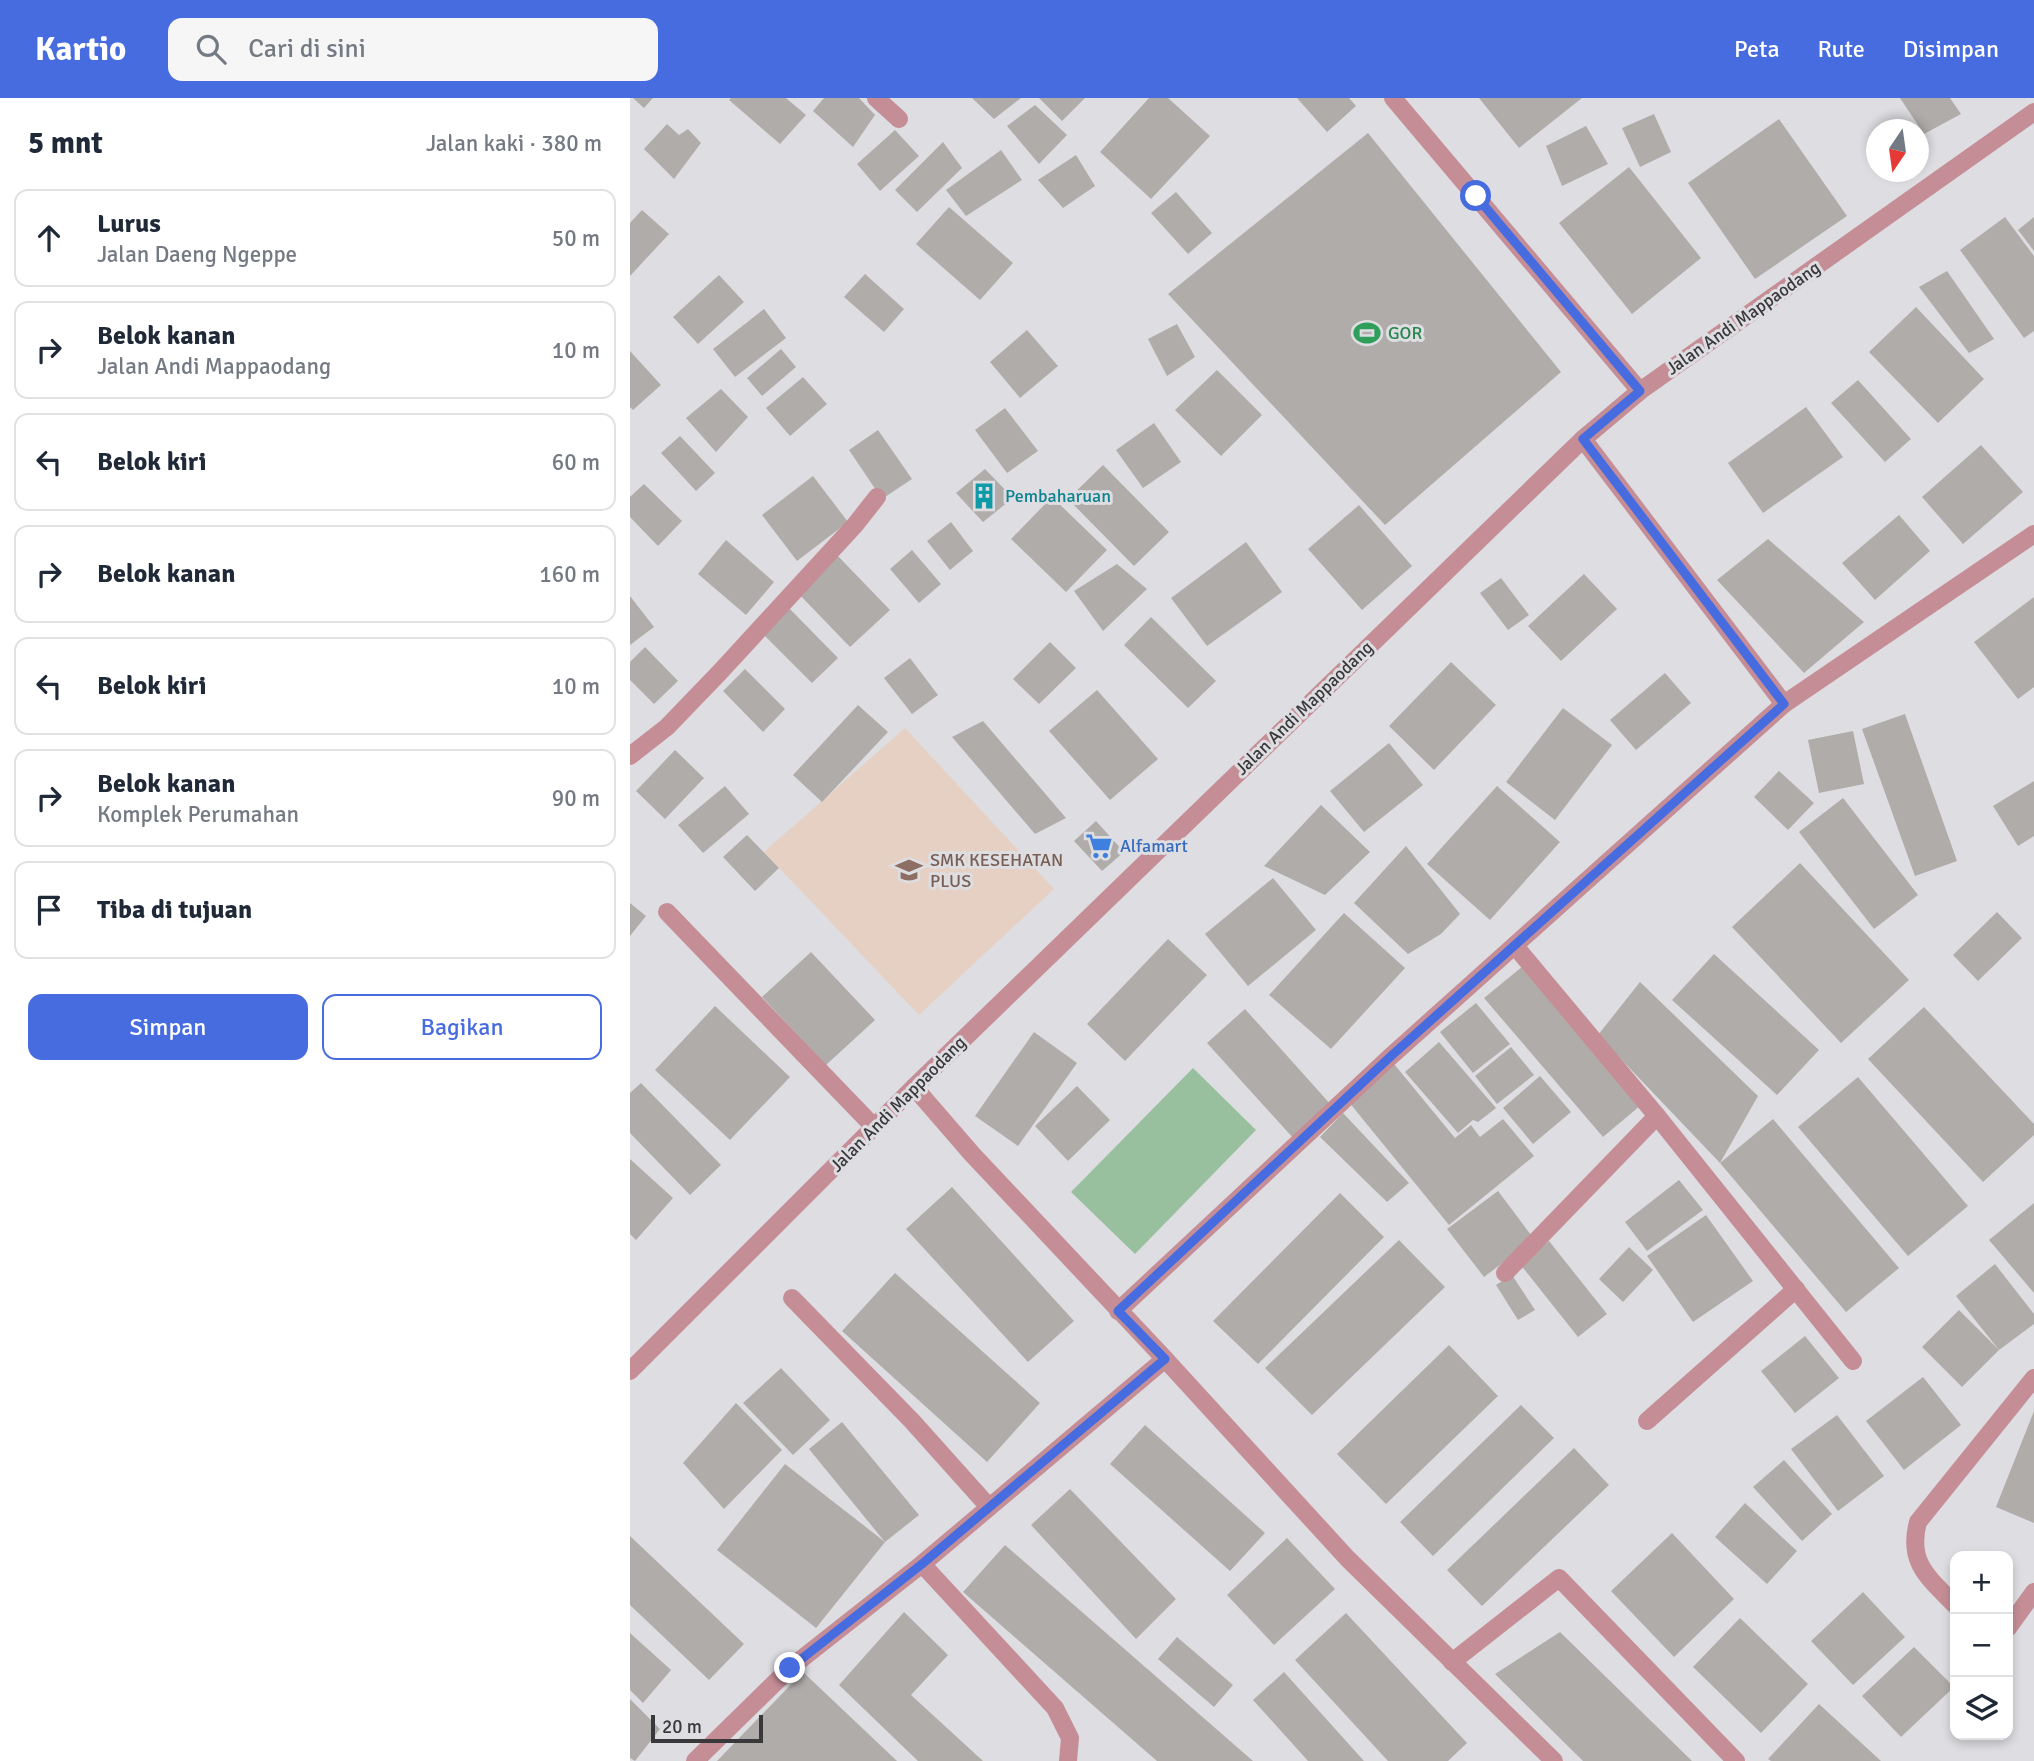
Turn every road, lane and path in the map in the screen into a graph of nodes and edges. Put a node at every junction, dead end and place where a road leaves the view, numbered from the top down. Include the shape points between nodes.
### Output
1 (876, 98) edge
2 (1394, 98) edge
3 (2034, 112) edge
4 (899, 119) dead end
5 (1640, 391) junction
6 (1583, 439) junction
7 (877, 497) dead end
8 (2034, 534) edge
9 (1784, 704) junction
10 (630, 756) edge
11 (667, 912) dead end
12 (1516, 946) junction
13 (914, 1087) junction
14 (1657, 1116) junction
15 (874, 1127) junction
16 (1505, 1273) dead end
17 (1796, 1289) junction
18 (792, 1298) dead end
19 (1118, 1311) junction
20 (1165, 1359) junction
21 (1853, 1361) dead end
22 (630, 1371) edge
23 (2034, 1378) edge
24 (1647, 1421) dead end
25 (989, 1507) junction
26 (922, 1564) junction
27 (2034, 1592) edge
28 (1950, 1600) edge
29 (2013, 1621) edge
30 (1452, 1662) junction
31 (695, 1761) edge
32 (1068, 1761) edge
33 (1554, 1761) edge
34 (1736, 1761) edge

1 - 4 street
2 - 5 street
3 - 5 street, Jalan Andi Mappaodang
5 - 6 street, Jalan Andi Mappaodang
6 - 9 street
6 - 13 street, Jalan Andi Mappaodang
7 - 10 street via 720,672 667,727
8 - 9 street
9 - 12 street
11 - 15 street
12 - 14 street
12 - 19 street
13 - 15 street, Jalan Andi Mappaodang
13 - 19 street
14 - 16 street
14 - 17 street
15 - 22 street, Jalan Andi Mappaodang
17 - 21 street
17 - 24 street
18 - 25 street
19 - 20 street
20 - 25 street
20 - 30 street via 1347,1558
23 - 28 street via 1918,1522 1913,1539 1924,1574
25 - 26 street
26 - 31 street via 790,1668
26 - 32 street via 1055,1708 1070,1738
27 - 29 street
30 - 33 street
30 - 34 street via 1559,1578

